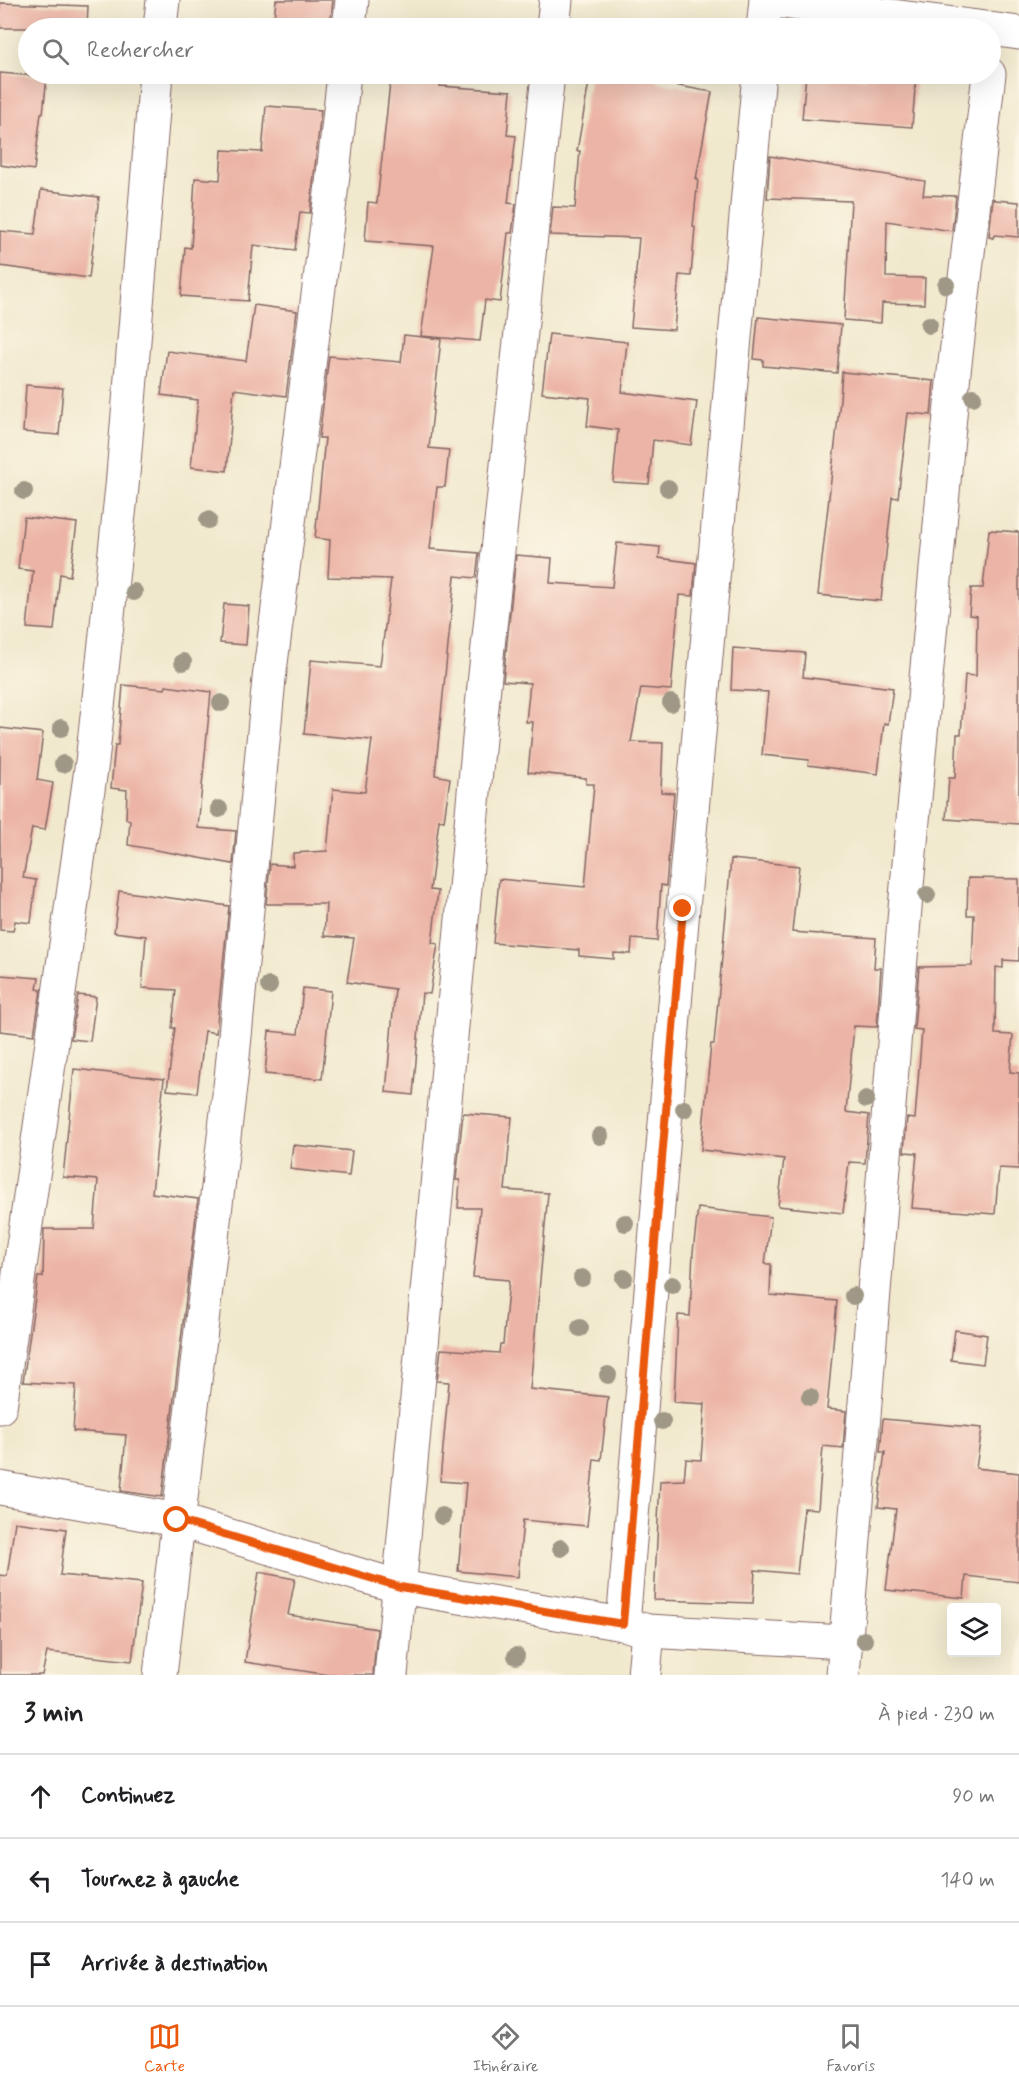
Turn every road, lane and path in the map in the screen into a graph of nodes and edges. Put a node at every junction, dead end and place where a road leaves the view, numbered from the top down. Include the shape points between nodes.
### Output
1 (163, 0) edge
2 (352, 0) edge
3 (556, 0) edge
4 (766, 0) edge
5 (161, 18) edge
6 (350, 18) edge
7 (554, 18) edge
8 (764, 18) edge
9 (881, 18) edge
10 (155, 84) edge
11 (343, 84) edge
12 (547, 84) edge
13 (758, 84) edge
14 (988, 84) edge
15 (0, 1407) edge
16 (0, 1488) edge
17 (177, 1520) junction
18 (400, 1587) junction
19 (635, 1628) junction
20 (844, 1642) junction
21 (160, 1675) edge
22 (391, 1675) edge
23 (644, 1675) edge
24 (843, 1675) edge

1 - 5 street
2 - 6 street
3 - 7 street
4 - 8 street
4 - 9 street
10 - 15 street via 122,487 92,762
11 - 17 street via 269,679 231,1078
12 - 18 street via 485,675
13 - 19 street via 683,909
14 - 20 street via 952,384
16 - 17 street
17 - 18 street
17 - 21 street
18 - 19 street
18 - 22 street
19 - 20 street
19 - 23 street
20 - 24 street

